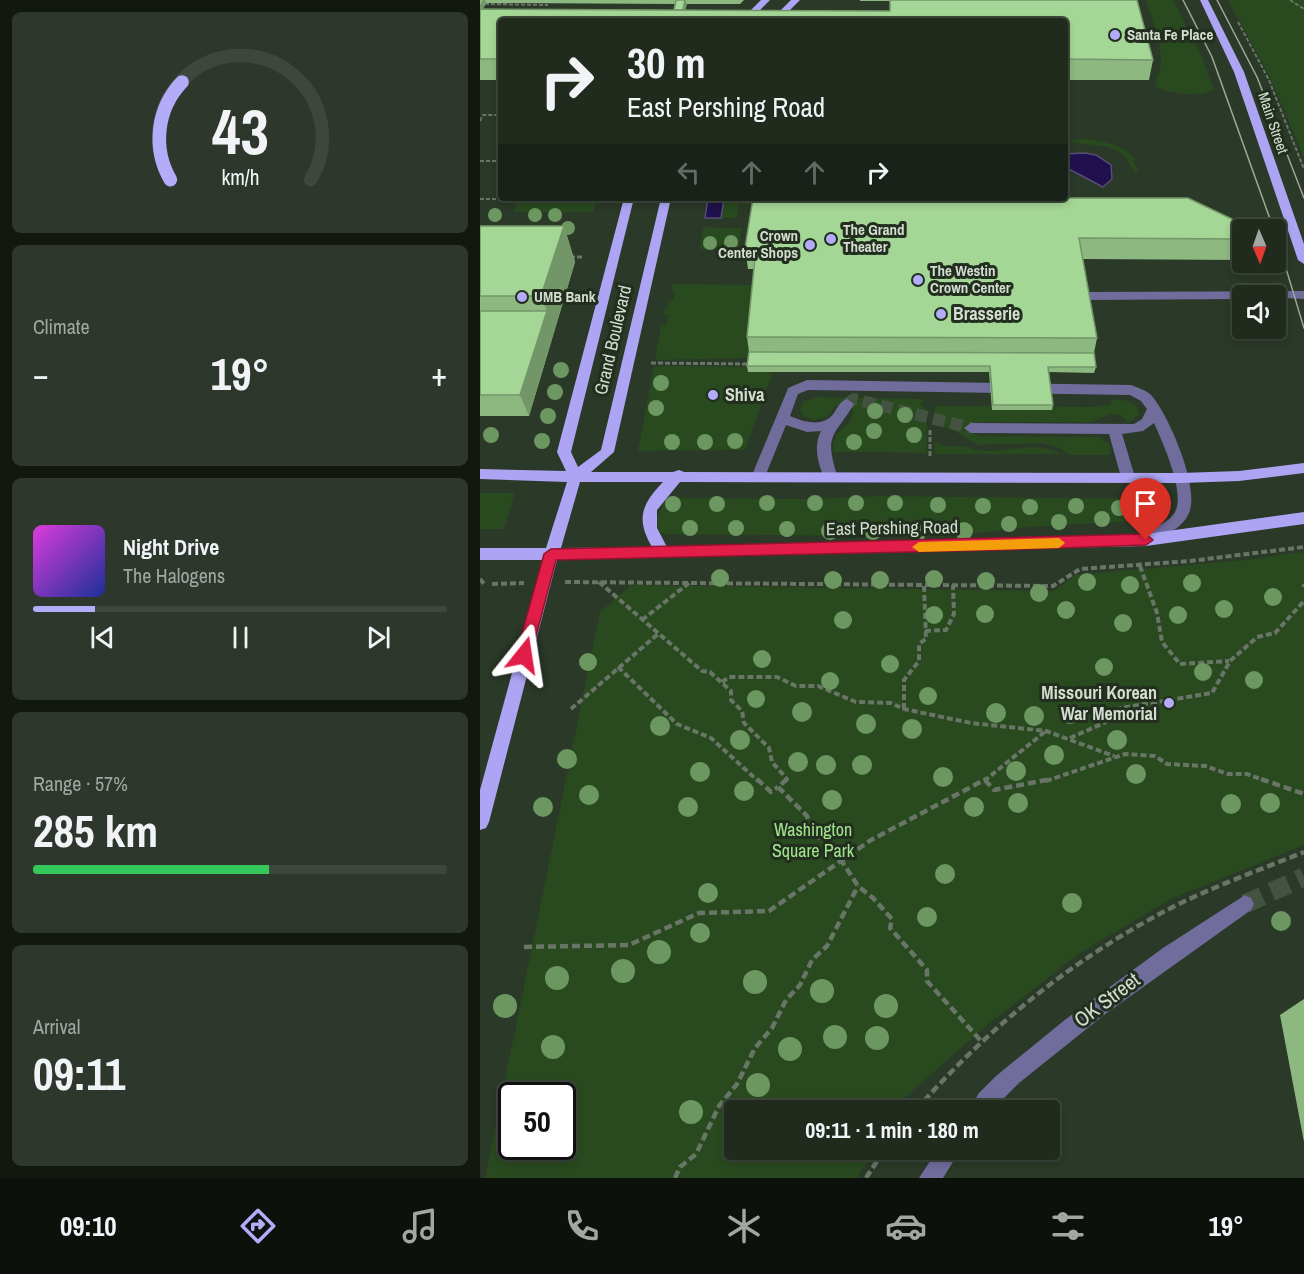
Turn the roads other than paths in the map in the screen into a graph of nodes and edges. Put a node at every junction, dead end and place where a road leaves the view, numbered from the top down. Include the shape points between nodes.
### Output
1 (766, 0) edge
2 (796, 0) edge
3 (1204, 0) edge
4 (747, 18) edge
5 (777, 18) edge
6 (629, 201) edge
7 (665, 201) edge
8 (1304, 260) edge
9 (1304, 295) edge
10 (1086, 296) edge
11 (847, 404) dead end
12 (1153, 410) junction
13 (782, 418) junction
14 (833, 423) junction
15 (971, 428) tunnel mouth
16 (1113, 429) junction
17 (1304, 468) edge
18 (480, 474) edge
19 (759, 475) junction
20 (830, 475) junction
21 (679, 476) junction
22 (575, 477) junction
23 (1128, 477) junction
24 (1181, 478) junction
25 (1304, 518) edge
26 (1146, 540) junction
27 (663, 553) junction
28 (480, 554) edge
29 (551, 554) junction
30 (480, 822) edge
31 (1245, 904) tunnel mouth
32 (986, 1100) edge
33 (943, 1160) edge
34 (930, 1178) edge

1 - 4 main road
2 - 5 main road
3 - 8 main road, Main Street via 1239,72
6 - 22 main road, Grand Boulevard via 564,452
7 - 22 main road, Grand Boulevard via 607,452
9 - 10 lane
11 - 14 lane
12 - 13 lane via 1139,393 1122,389 807,385 793,391
12 - 16 lane via 1144,427
12 - 24 lane
13 - 14 lane via 801,427 818,428
13 - 19 lane
14 - 20 lane via 823,437
15 - 16 lane
16 - 23 lane
17 - 24 main road
18 - 22 main road
19 - 20 main road
19 - 21 main road
20 - 23 main road
21 - 22 main road
21 - 27 main road via 656,498 648,519 649,530
22 - 29 main road
23 - 24 main road
24 - 26 lane via 1184,511 1175,522
25 - 26 main road, East Pershing Road
26 - 27 main road, East Pershing Road
27 - 29 main road, East Pershing Road
28 - 29 main road, East Pershing Road
29 - 30 main road
31 - 32 lane, OK Street via 1169,953 1076,1023
33 - 34 lane

